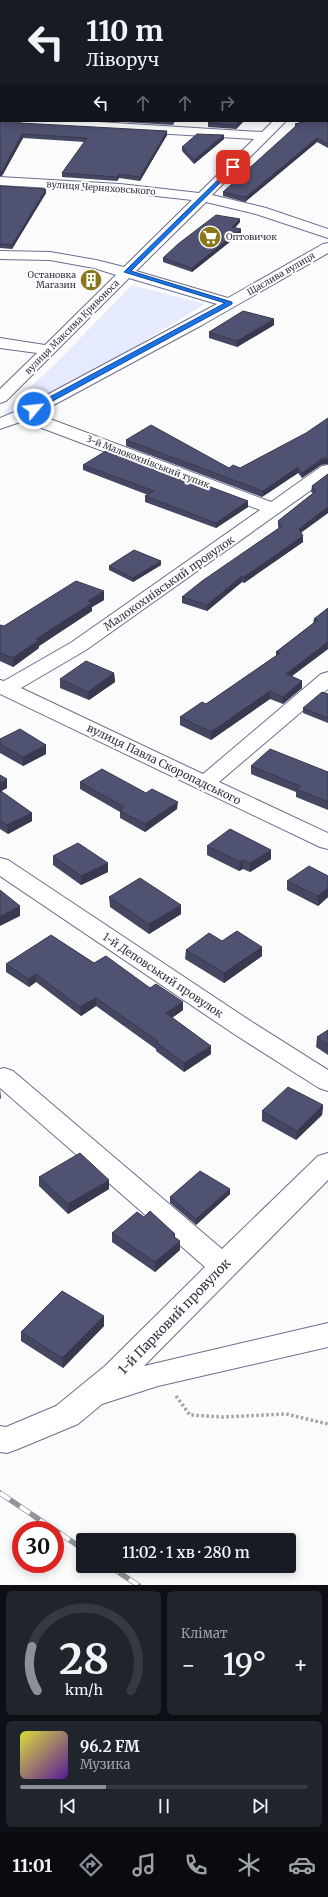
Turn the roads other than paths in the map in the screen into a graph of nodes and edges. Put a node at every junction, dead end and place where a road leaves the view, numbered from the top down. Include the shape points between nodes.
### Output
1 (37, 122) edge
2 (279, 122) edge
3 (264, 136) junction
4 (0, 181) edge
5 (202, 198) junction
6 (328, 234) edge
7 (328, 247) edge
8 (0, 255) edge
9 (127, 272) junction
10 (230, 303) junction
11 (0, 343) edge
12 (49, 350) junction
13 (0, 398) edge
14 (23, 415) junction
15 (0, 424) edge
16 (328, 470) edge
17 (274, 509) junction
18 (328, 678) edge
19 (3, 687) edge
20 (204, 784) junction
21 (328, 842) edge
22 (0, 865) edge
23 (4, 1077) dead end
24 (328, 1082) edge
25 (328, 1163) edge
26 (223, 1266) junction
27 (328, 1335) edge
28 (92, 1395) junction
29 (0, 1439) edge

1 - 3 street
2 - 3 street, вулиця Максима Кривоноса
3 - 5 street, вулиця Максима Кривоноса
4 - 5 street, вулиця Черняховського via 162,192
5 - 6 street, вулиця Черняховського via 240,205
5 - 9 street, вулиця Максима Кривоноса
7 - 10 street, Щаслива вулиця
8 - 9 street via 68,259
9 - 10 street
9 - 12 street, вулиця Максима Кривоноса
10 - 14 street, Щаслива вулиця
11 - 12 street
12 - 13 street, вулиця Максима Кривоноса
14 - 15 street, Щаслива вулиця
14 - 17 street, 3-й Малокохнівський тупик
16 - 17 street, Малокохнівський провулок
17 - 19 street, Малокохнівський провулок via 79,646
18 - 20 street
19 - 20 street, вулиця Павла Скоропадського
20 - 21 street, вулиця Павла Скоропадського
22 - 24 street, 1-й Деповський провулок
23 - 26 street
25 - 26 street, 1-й Парковий провулок
26 - 28 street, 1-й Парковий провулок via 116,1375
27 - 28 street via 158,1374
28 - 29 street, 1-й Парковий провулок via 67,1415 7,1440

